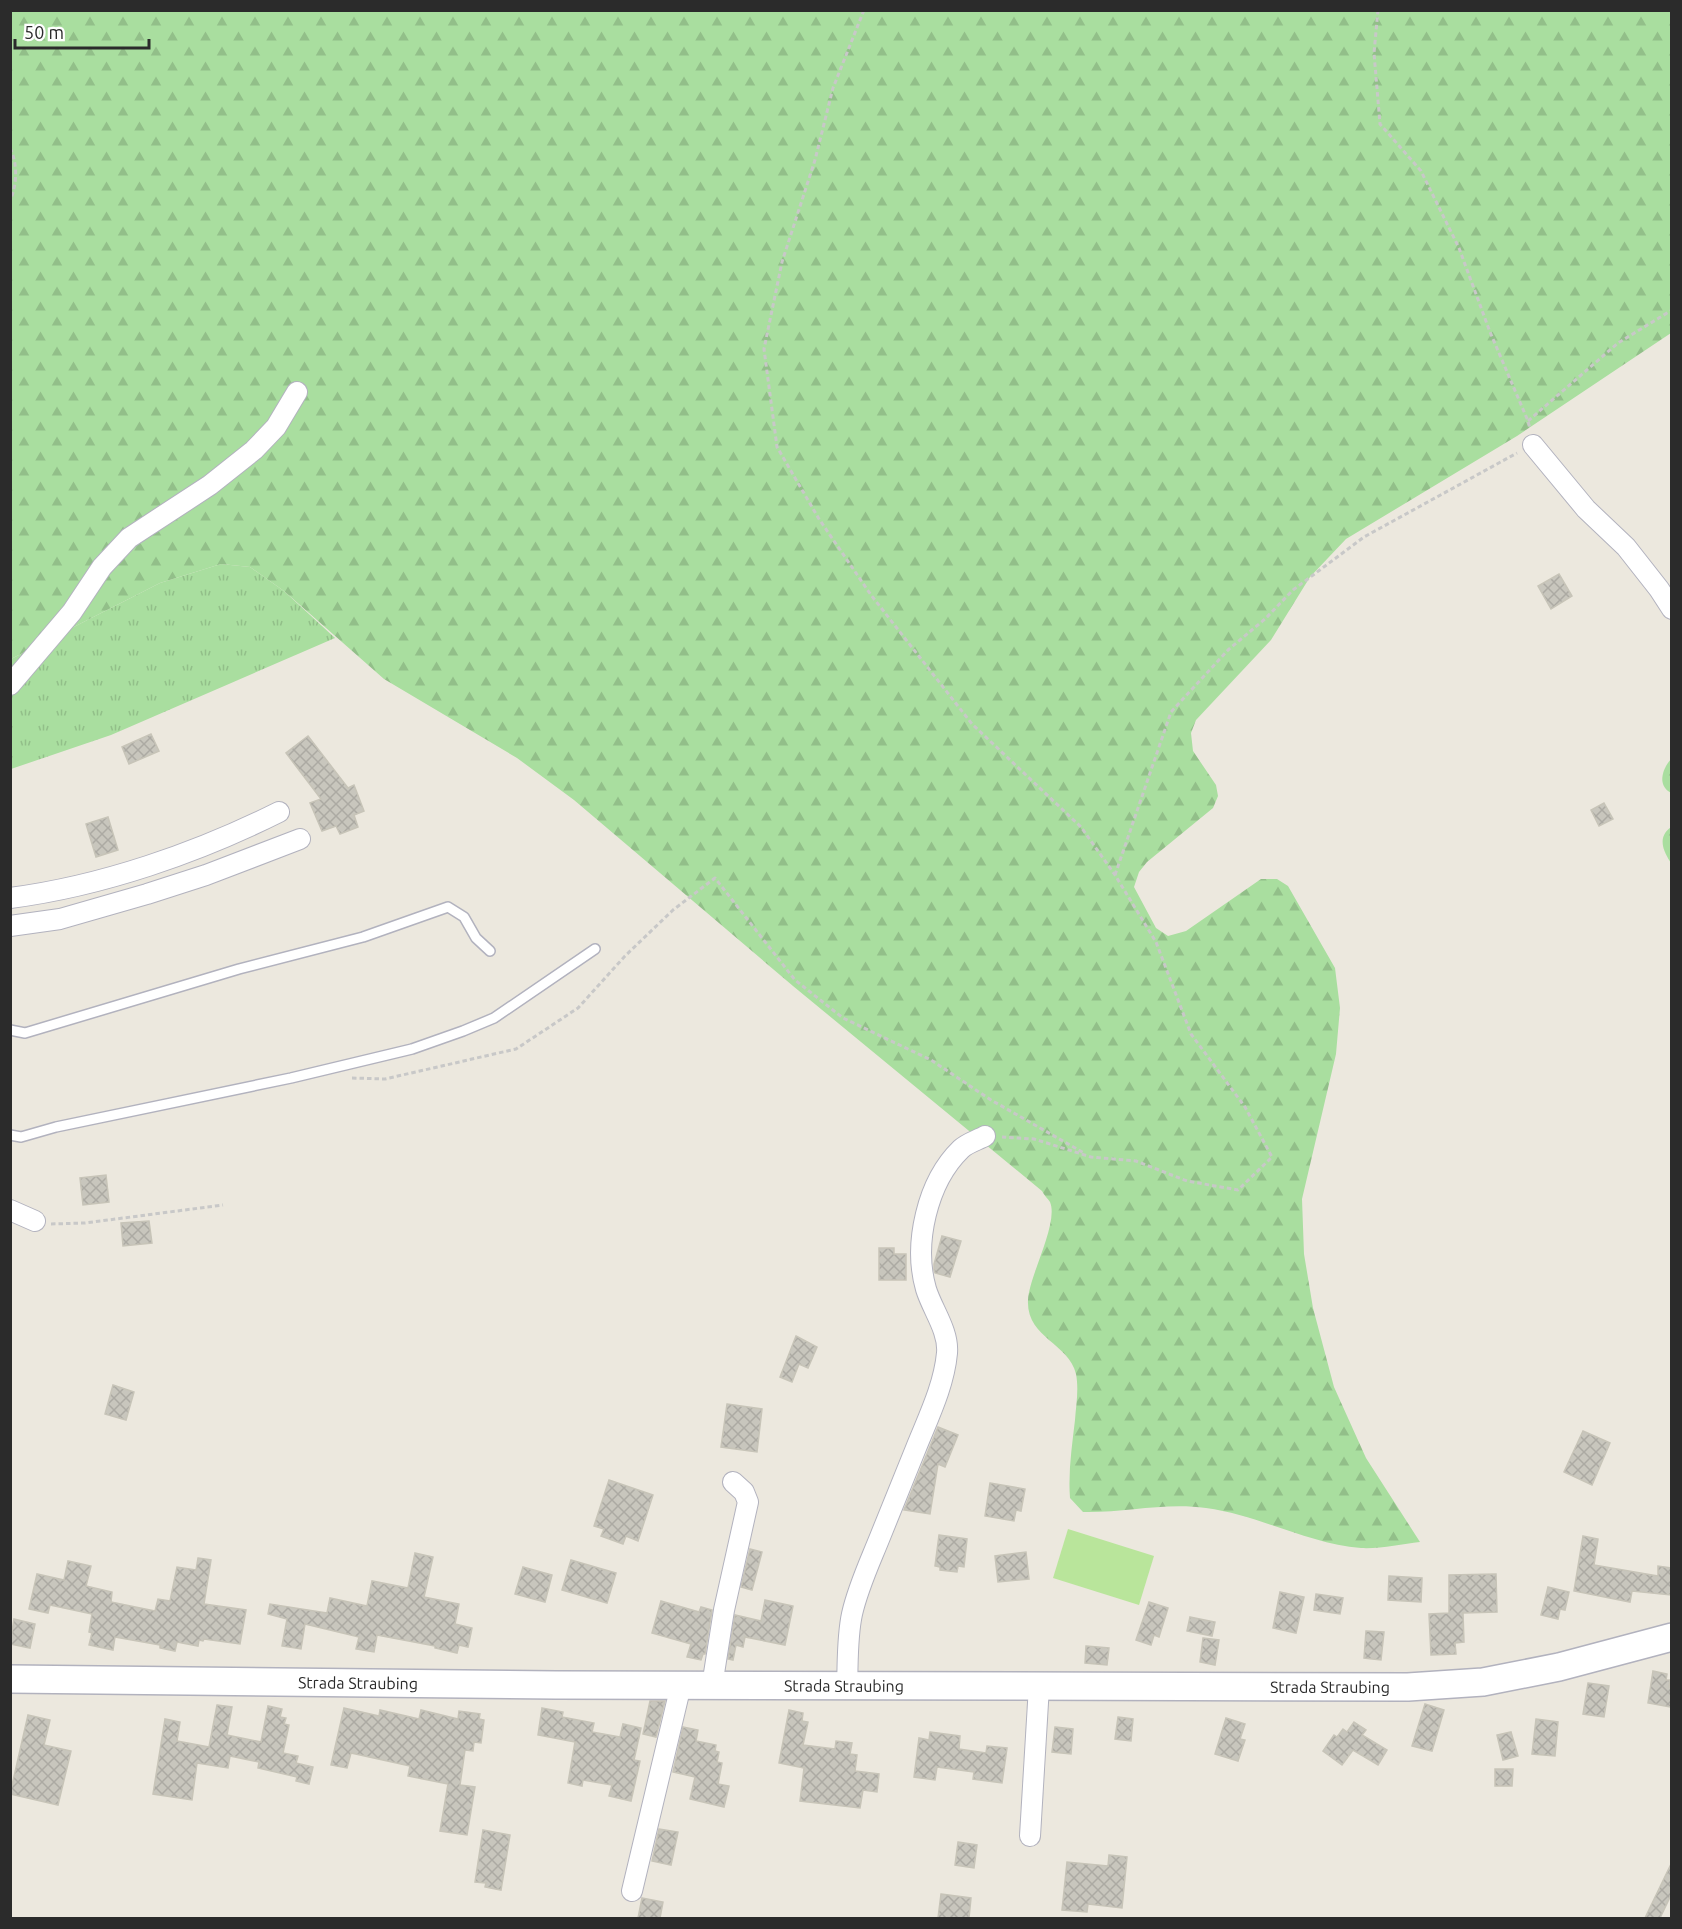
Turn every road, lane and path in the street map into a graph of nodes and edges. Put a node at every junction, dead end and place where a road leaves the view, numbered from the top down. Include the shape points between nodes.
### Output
1 (864, 10) edge
2 (1378, 10) edge
3 (10, 148) edge
4 (10, 201) edge
5 (1671, 310) edge
6 (297, 393) dead end
7 (1528, 421) junction
8 (1533, 445) junction
9 (1671, 609) edge
10 (10, 685) edge
11 (279, 812) dead end
12 (300, 839) dead end
13 (1115, 875) junction
14 (10, 898) edge
15 (10, 926) edge
16 (595, 949) dead end
17 (490, 951) dead end
18 (10, 1030) edge
19 (349, 1078) dead end
20 (10, 1135) edge
21 (985, 1136) joint
22 (1091, 1157) junction
23 (223, 1205) dead end
24 (10, 1210) edge
25 (35, 1221) joint
26 (733, 1482) dead end
27 (1671, 1637) edge
28 (10, 1679) edge
29 (681, 1685) junction
30 (712, 1686) junction
31 (847, 1686) junction
32 (1039, 1686) junction
33 (1030, 1836) dead end
34 (632, 1891) dead end

1 - 13 path via 832,88 815,160 782,262 764,349 777,447 819,519 871,595 972,724 1081,827
2 - 7 path via 1374,53 1380,124 1421,171 1459,248
3 - 4 path via 16,160
5 - 7 path via 1618,343
6 - 10 street via 276,427 254,450 210,485 129,538
7 - 8 path
8 - 9 street via 1586,508 1626,547
8 - 13 path via 1364,537 1293,591 1228,650 1171,712
11 - 14 street via 171,858 81,885
12 - 15 street via 147,894 60,919
13 - 22 path via 1156,942 1191,1034 1245,1107 1272,1156 1238,1190 1187,1181 1136,1161
16 - 20 lane via 494,1018 412,1049 21,1137
17 - 18 lane via 476,938 464,917 448,907 363,937 217,975 25,1033
19 - 22 path via 385,1079 516,1049 579,1008 673,910 715,878 795,980 843,1018 932,1060
21 - 22 path via 1034,1139
21 - 31 street via 963,1147 950,1163 933,1192 924,1224 920,1262 948,1351 939,1389 852,1614
23 - 25 path via 85,1222
24 - 25 street
26 - 30 street via 748,1502
27 - 32 main road, Strada Straubing via 1559,1667 1483,1682 1408,1686
28 - 29 main road, Strada Straubing
29 - 30 main road, Strada Straubing
29 - 34 street
30 - 31 main road, Strada Straubing
31 - 32 main road, Strada Straubing
32 - 33 street

